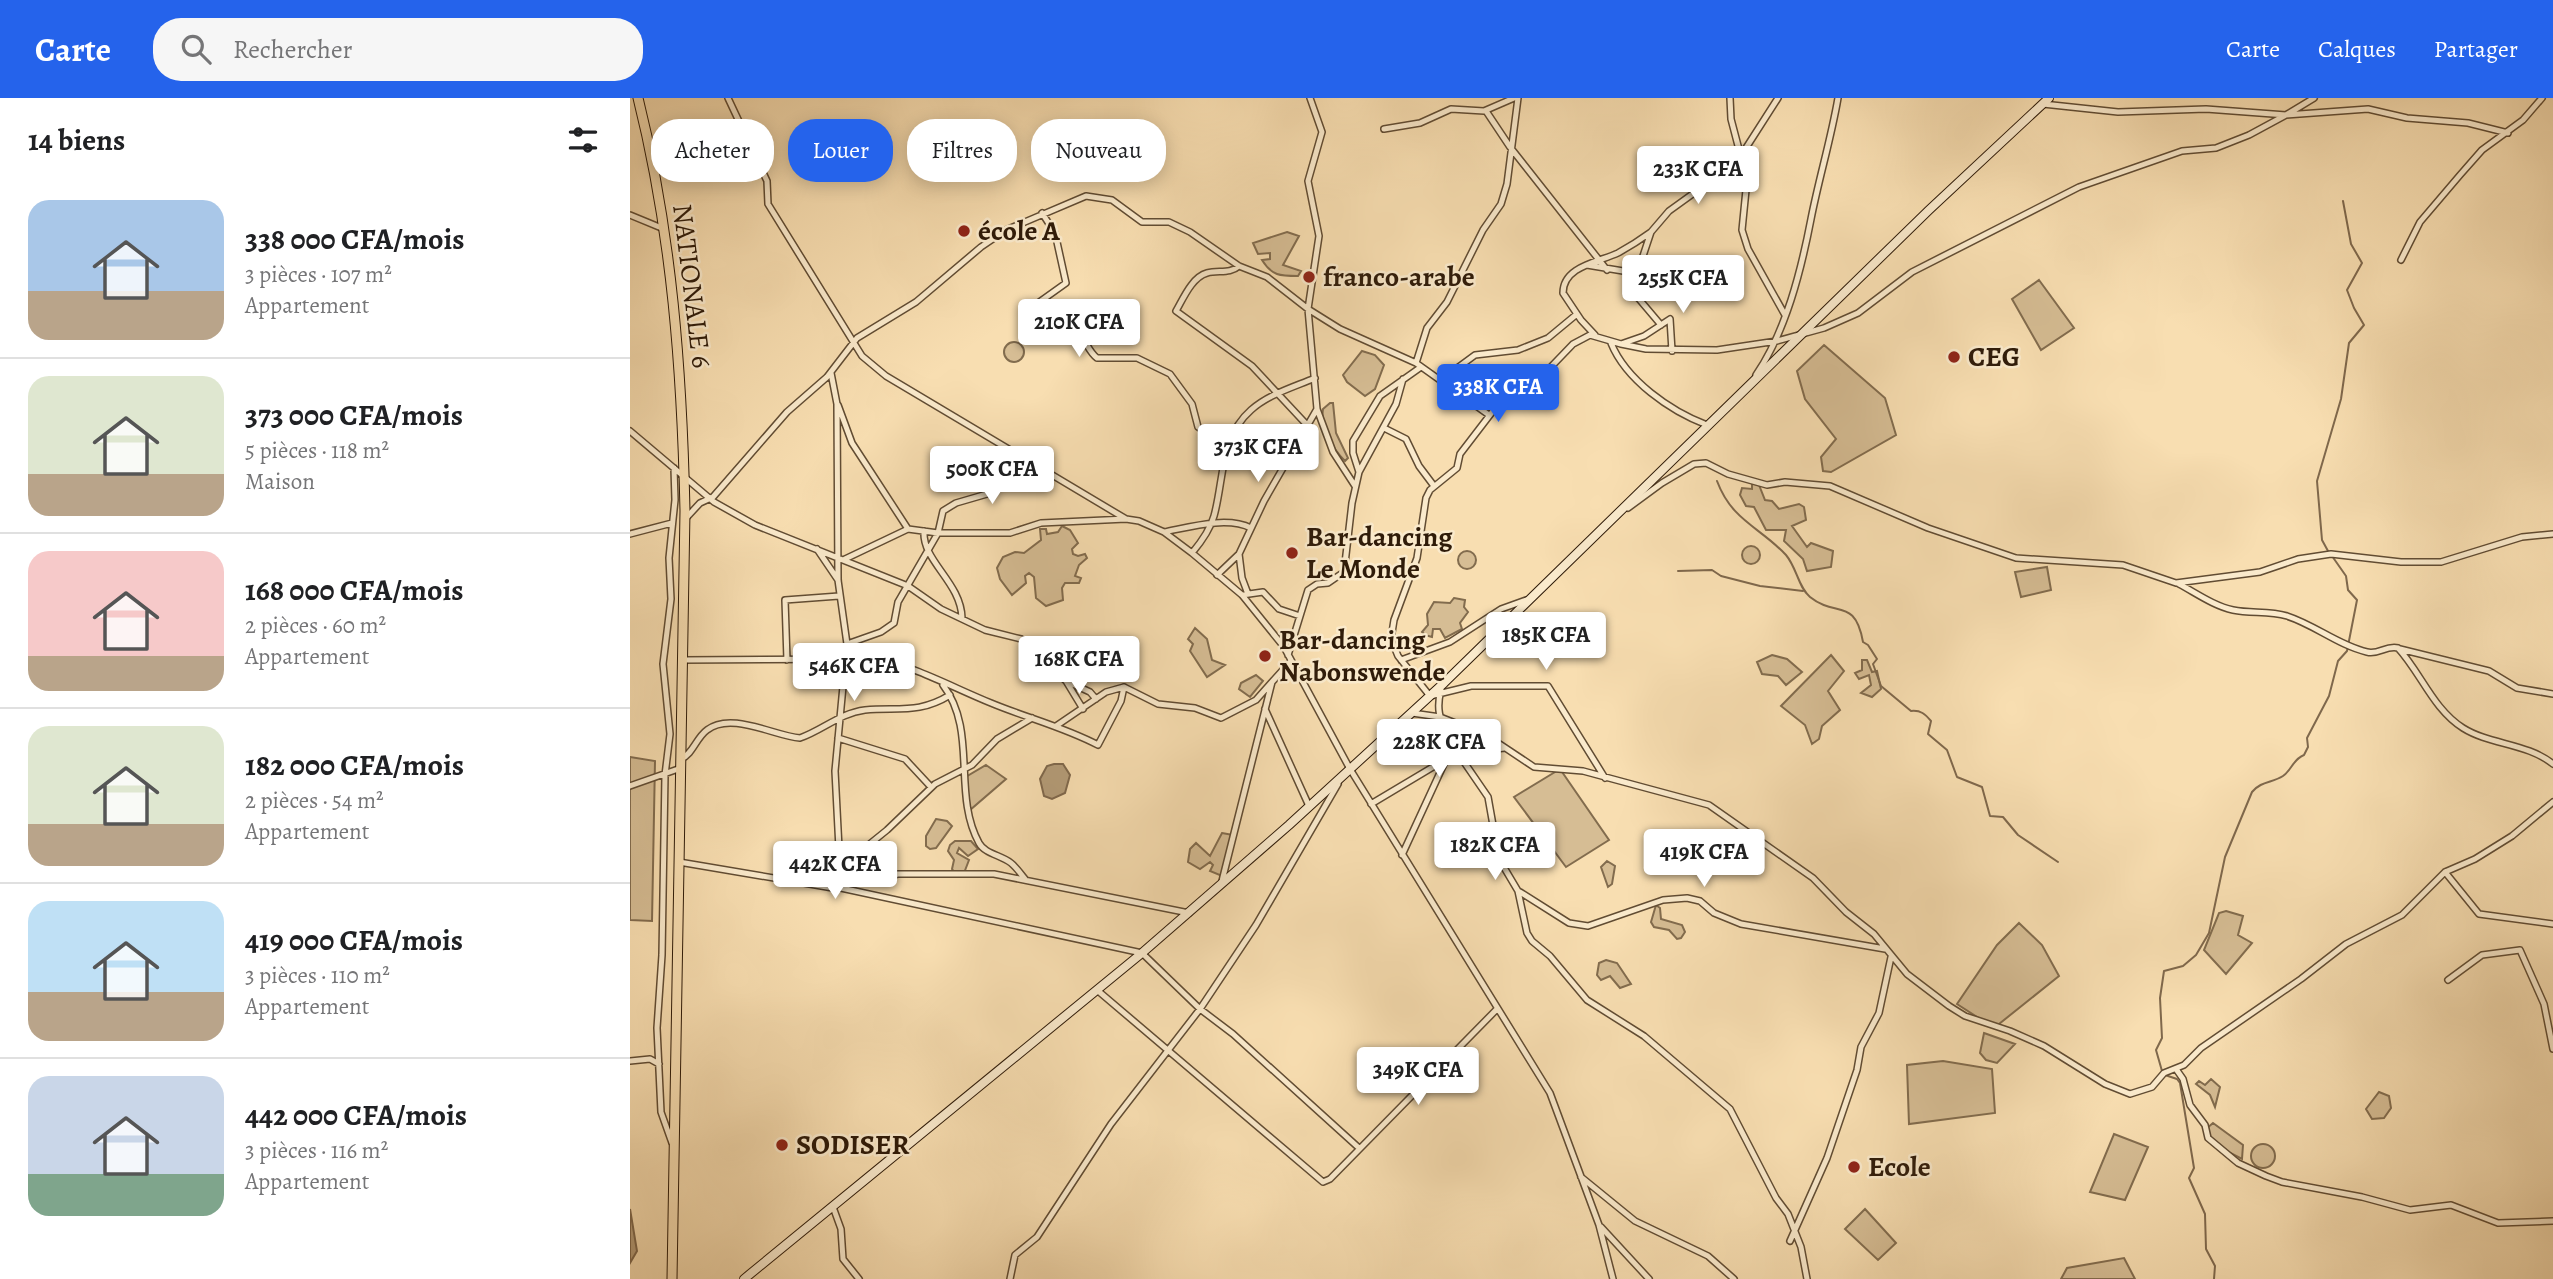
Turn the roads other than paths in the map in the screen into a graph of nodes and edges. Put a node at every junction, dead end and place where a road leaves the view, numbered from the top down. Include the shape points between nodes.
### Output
1 (638, 98) edge
2 (728, 98) edge
3 (1310, 98) edge
4 (1516, 98) edge
5 (1730, 98) edge
6 (1778, 98) edge
7 (1838, 98) edge
8 (2314, 98) edge
9 (2542, 98) edge
10 (2046, 101) edge
11 (1486, 111) junction
12 (2286, 115) junction
13 (1384, 129) dead end
14 (2508, 133) junction
15 (1510, 147) junction
16 (1742, 156) junction
17 (1042, 213) junction
18 (630, 215) edge
19 (664, 229) junction
20 (1651, 232) junction
21 (1592, 250) junction
22 (1600, 260) junction
23 (2402, 260) dead end
24 (1588, 264) junction
25 (1240, 266) junction
26 (1607, 270) junction
27 (1635, 273) junction
28 (1308, 309) junction
29 (1577, 314) junction
30 (1785, 315) junction
31 (1661, 325) junction
32 (1595, 335) junction
33 (1801, 335) junction
34 (1777, 341) junction
35 (1611, 343) junction
36 (855, 344) junction
37 (1621, 344) junction
38 (1672, 351) junction
39 (1419, 365) junction
40 (831, 373) junction
41 (1315, 378) junction
42 (1403, 379) junction
43 (1441, 380) junction
44 (1751, 383) junction
45 (1278, 394) junction
46 (837, 404) junction
47 (1317, 409) junction
48 (1489, 415) junction
49 (1307, 425) junction
50 (1707, 425) junction
51 (1384, 428) junction
52 (630, 431) edge
53 (1223, 456) junction
54 (1029, 463) junction
55 (674, 468) junction
56 (1359, 472) junction
57 (684, 477) junction
58 (1355, 486) junction
59 (1434, 486) junction
60 (711, 499) junction
61 (685, 520) junction
62 (1126, 520) junction
63 (1609, 522) junction
64 (672, 523) junction
65 (1210, 525) junction
66 (1251, 528) junction
67 (908, 529) junction
68 (924, 531) junction
69 (1164, 531) junction
70 (938, 533) junction
71 (630, 534) edge
72 (2553, 534) edge
73 (815, 546) junction
74 (927, 550) junction
75 (1192, 553) junction
76 (1239, 555) junction
77 (842, 558) junction
78 (1217, 575) junction
79 (838, 580) junction
80 (2176, 583) junction
81 (908, 586) junction
82 (1245, 594) junction
83 (839, 597) junction
84 (1526, 600) junction
85 (1300, 616) junction
86 (962, 619) junction
87 (847, 645) junction
88 (2398, 648) junction
89 (1287, 655) junction
90 (843, 657) junction
91 (683, 660) junction
92 (788, 660) junction
93 (1401, 660) junction
94 (1291, 661) junction
95 (1066, 681) junction
96 (941, 682) junction
97 (1272, 682) junction
98 (1124, 687) junction
99 (1442, 687) junction
100 (2553, 694) edge
101 (950, 695) junction
102 (1430, 696) junction
103 (1096, 699) junction
104 (1083, 709) junction
105 (1265, 709) junction
106 (1412, 713) junction
107 (840, 716) junction
108 (1438, 716) junction
109 (1032, 718) junction
110 (1056, 726) junction
111 (1462, 726) junction
112 (838, 738) junction
113 (1451, 743) junction
114 (1505, 748) junction
115 (1461, 753) junction
116 (1446, 760) junction
117 (681, 763) junction
118 (2553, 764) edge
119 (1350, 769) junction
120 (963, 771) junction
121 (665, 775) junction
122 (1342, 776) junction
123 (1605, 778) junction
124 (630, 786) edge
125 (931, 787) junction
126 (2553, 802) edge
127 (1371, 804) junction
128 (1309, 806) junction
129 (1402, 855) junction
130 (679, 862) junction
131 (840, 868) junction
132 (2445, 872) junction
133 (1025, 879) junction
134 (832, 888) junction
135 (841, 888) junction
136 (1219, 888) junction
137 (1518, 891) junction
138 (1189, 913) junction
139 (2553, 924) edge
140 (1885, 949) junction
141 (1142, 953) junction
142 (1891, 957) junction
143 (2448, 980) dead end
144 (1097, 990) junction
145 (1200, 1009) junction
146 (1497, 1009) junction
147 (2553, 1049) edge
148 (1170, 1050) junction
149 (630, 1061) edge
150 (659, 1063) junction
151 (2176, 1069) junction
152 (674, 1149) junction
153 (1359, 1149) junction
154 (1580, 1176) junction
155 (833, 1207) junction
156 (2553, 1221) edge
157 (1599, 1226) junction
158 (1795, 1233) junction
159 (1790, 1241) dead end
160 (672, 1279) edge
161 (744, 1279) edge
162 (859, 1279) edge
163 (1010, 1279) edge
164 (1613, 1279) edge
165 (1648, 1279) edge
166 (1734, 1279) edge
167 (1807, 1279) edge

1 - 19 main road, NATIONALE 6
2 - 36 street via 767,181 768,204
3 - 28 street via 1322,132 1308,181 1319,236
4 - 11 street
4 - 15 street
5 - 16 street
6 - 16 street
7 - 30 street via 1827,160
8 - 12 street
9 - 14 street
10 - 12 street via 2118,112 2216,109
10 - 33 main road
11 - 13 street via 1451,109 1420,123
11 - 15 street
12 - 14 street via 2368,108
12 - 33 street via 2216,148 2182,151 2079,187 1912,272 1858,313
14 - 23 street via 2477,155 2428,212
15 - 21 street
15 - 39 street via 1501,204 1447,302 1427,328
16 - 20 street via 1669,211
16 - 30 street via 1748,190 1742,230
17 - 25 street via 1086,195 1102,197 1142,222 1169,222 1190,232
17 - 36 street via 981,247 916,303 872,327
17 - 53 street via 1055,233 1066,284 1038,303 1043,312 1058,326 1079,335 1097,358 1137,358 1170,374 1192,404 1198,427 1211,436
18 - 19 street
19 - 57 main road, NATIONALE 6 via 679,342
20 - 22 street
20 - 27 street
21 - 22 street
21 - 24 street
22 - 24 street
22 - 26 street
24 - 26 street
24 - 29 street via 1569,277 1563,288
25 - 28 street via 1267,277
25 - 45 street via 1202,275 1176,311 1252,366
26 - 27 street
27 - 31 street via 1636,295
28 - 39 street
28 - 41 street
29 - 32 street
29 - 43 street via 1548,338 1518,350 1475,355
30 - 34 street
31 - 37 street
31 - 38 street via 1670,319
32 - 35 street
32 - 48 street via 1573,344 1547,371 1506,394
33 - 34 street
33 - 44 main road
34 - 38 street
34 - 44 street
35 - 37 street
35 - 50 street via 1623,365 1654,394
36 - 40 street
36 - 54 street via 886,376
37 - 38 street
39 - 42 street
39 - 43 street
40 - 46 street
40 - 60 street via 787,412
41 - 45 street
41 - 47 street
42 - 51 street
42 - 56 street via 1380,396 1353,441
43 - 48 street
44 - 50 main road
45 - 49 street
45 - 53 street via 1250,410
46 - 67 street via 852,443
46 - 77 street
47 - 49 street
47 - 58 street via 1332,452
48 - 59 street via 1460,454 1457,468
49 - 66 street
50 - 63 main road
51 - 56 street
51 - 59 street via 1409,442
52 - 55 street
53 - 65 street
54 - 62 street
54 - 70 street via 987,494 948,507 940,517
55 - 57 street
55 - 64 street
56 - 58 street
57 - 60 street
57 - 61 main road, NATIONALE 6
58 - 85 street via 1344,572 1313,586
59 - 93 street via 1426,498 1417,558 1391,635
60 - 61 street via 700,503
60 - 73 street via 772,533
61 - 91 main road, NATIONALE 6
62 - 69 street
62 - 70 street via 1041,523 1010,533
63 - 80 street via 1662,483 1694,464 1706,463 1767,485 1830,486 1928,528 2016,558 2123,565
63 - 84 main road
64 - 71 street
64 - 121 street via 671,599 663,664 670,734
65 - 66 street
65 - 69 street
65 - 75 street
66 - 76 street
67 - 68 street
67 - 77 street
68 - 70 street
68 - 74 street
69 - 75 street
70 - 74 street
72 - 80 street via 2522,537 2441,562 2331,554 2260,572
73 - 77 street
73 - 79 street
74 - 81 street
74 - 86 street via 960,597
75 - 78 street
76 - 78 street
76 - 82 street
77 - 79 street
77 - 81 street
78 - 82 street
79 - 83 street
80 - 88 street via 2231,610 2289,617 2365,652
81 - 86 street
81 - 87 street via 892,625
82 - 85 street via 1263,592 1279,609
82 - 89 street
83 - 87 street
83 - 92 street via 785,600
84 - 93 street via 1501,609 1450,642
84 - 99 main road
85 - 89 street
86 - 95 street via 1021,639
87 - 90 street
88 - 100 street via 2488,671 2517,688
88 - 118 street via 2442,709 2465,730 2532,752
89 - 94 street
90 - 92 street
90 - 96 street via 895,663
90 - 107 street
91 - 92 street
91 - 117 main road, NATIONALE 6
93 - 102 street
94 - 97 street
94 - 119 street
95 - 103 street
95 - 104 street
96 - 101 street
96 - 109 street
97 - 98 street via 1256,700 1221,718 1195,708 1158,704
97 - 105 street
98 - 103 street
98 - 110 street via 1098,745
99 - 102 main road
99 - 108 street
99 - 123 street via 1548,686
101 - 107 street via 928,707
101 - 120 street via 962,732
102 - 106 main road
103 - 104 street
104 - 110 street
105 - 128 street
105 - 136 street
106 - 108 street
106 - 119 main road
107 - 112 street
107 - 117 street via 800,738 737,724 713,726
108 - 111 street
108 - 113 street
109 - 110 street
109 - 120 street via 997,739
111 - 113 street
111 - 114 street
112 - 125 street via 905,760
112 - 131 street via 835,771
113 - 115 street
113 - 116 street
114 - 115 street
114 - 123 street via 1534,766 1567,768
115 - 116 street
115 - 137 street via 1488,797 1499,859
116 - 127 street
116 - 129 street
117 - 121 street
117 - 130 main road, NATIONALE 6
119 - 122 main road
119 - 127 street
120 - 125 street
120 - 133 street via 967,807 981,847 1011,863
121 - 124 street
121 - 150 street
122 - 128 main road
122 - 145 street via 1256,925
123 - 140 street via 1664,791 1717,810 1814,878
125 - 131 street
126 - 132 street via 2512,836
127 - 129 street
128 - 136 main road
129 - 146 street
130 - 134 street
130 - 152 main road, NATIONALE 6
131 - 134 street
132 - 139 street via 2479,914
132 - 151 street via 2402,915 2346,944
133 - 135 street via 994,874 898,874
133 - 138 street
134 - 135 street
135 - 141 street
136 - 138 main road
137 - 140 street via 1579,925 1588,926 1663,900 1687,898 1741,924
137 - 158 street via 1532,941 1587,1000 1644,1036 1730,1110
138 - 141 main road
140 - 142 street
141 - 144 main road
141 - 145 street
142 - 151 street via 1965,1016 2043,1046 2130,1094 2152,1087 2164,1073
142 - 158 street via 1879,1013 1861,1046 1833,1140
143 - 147 street via 2482,955 2520,950 2544,1004
144 - 148 street
144 - 155 main road
145 - 148 street
145 - 153 street
146 - 153 street
146 - 154 street via 1550,1093
148 - 153 street via 1317,1180 1330,1179
148 - 163 street via 1111,1124 1037,1237 1015,1255
149 - 150 street
150 - 152 street via 661,1112
151 - 156 street via 2208,1138 2238,1163 2266,1176 2410,1210 2451,1205 2498,1223
152 - 160 main road, NATIONALE 6
154 - 157 street
154 - 166 street via 1635,1221 1708,1256
155 - 161 main road
155 - 162 street via 841,1228 843,1259
157 - 164 street
157 - 165 street
158 - 159 street
158 - 167 street

